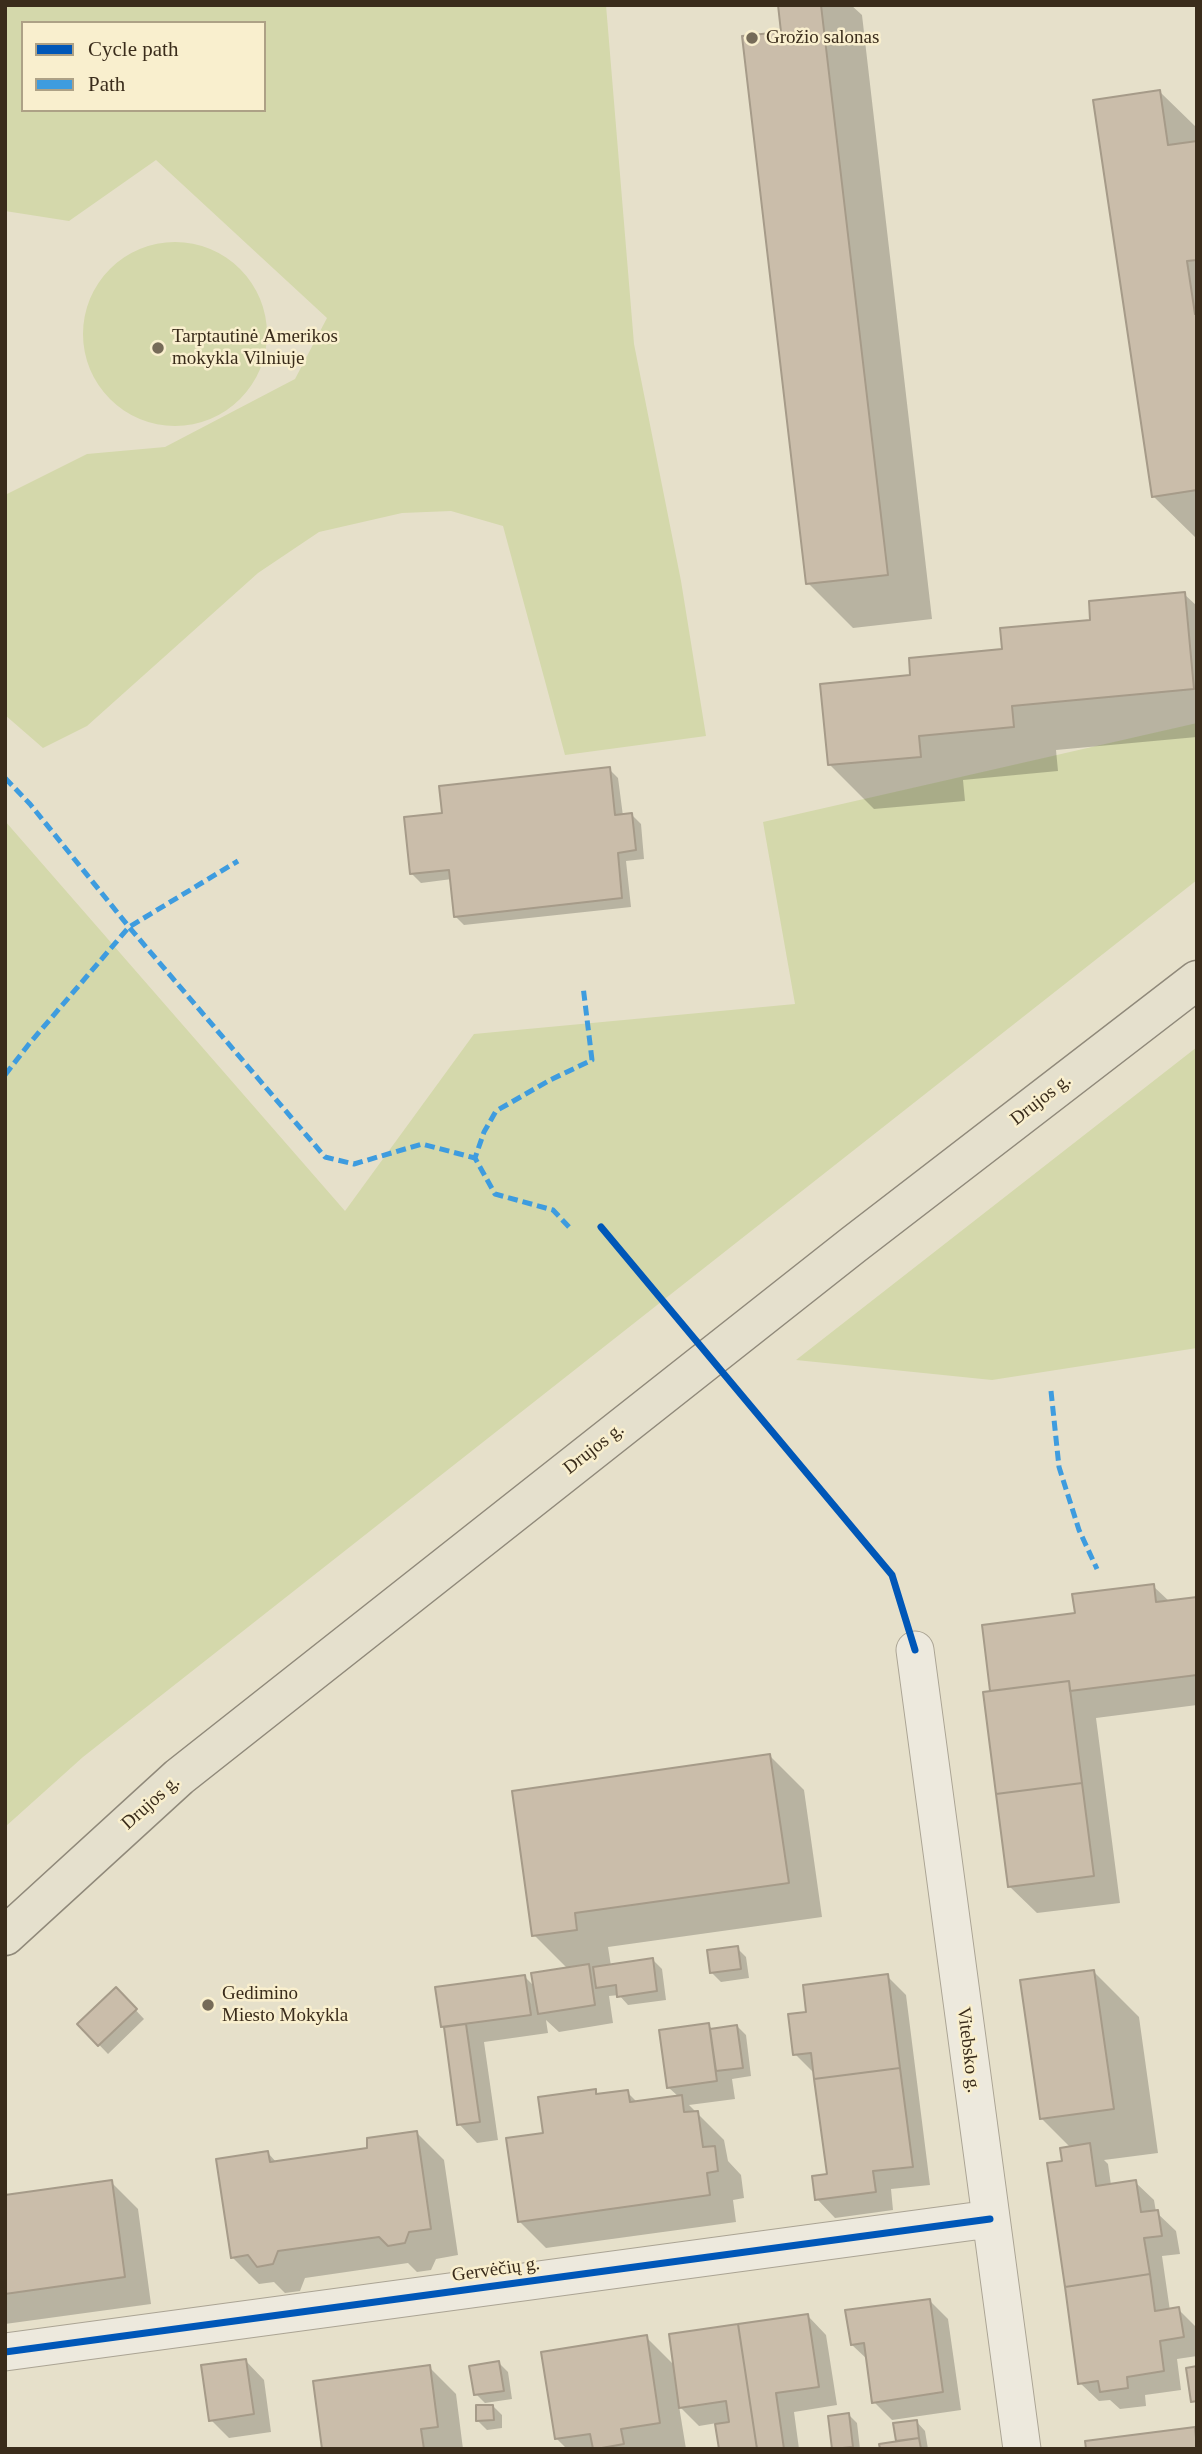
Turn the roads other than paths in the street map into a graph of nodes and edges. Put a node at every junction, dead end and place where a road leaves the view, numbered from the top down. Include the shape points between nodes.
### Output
1 (1197, 979) edge
2 (915, 1650) dead end
3 (5, 1936) edge
4 (990, 2219) junction
5 (5, 2352) edge
6 (1023, 2449) edge

1 - 3 main road, Drujos g. via 179,1777
2 - 4 street, Vitebsko g.
4 - 5 street, Gervėčių g.
4 - 6 street, Vitebsko g.

